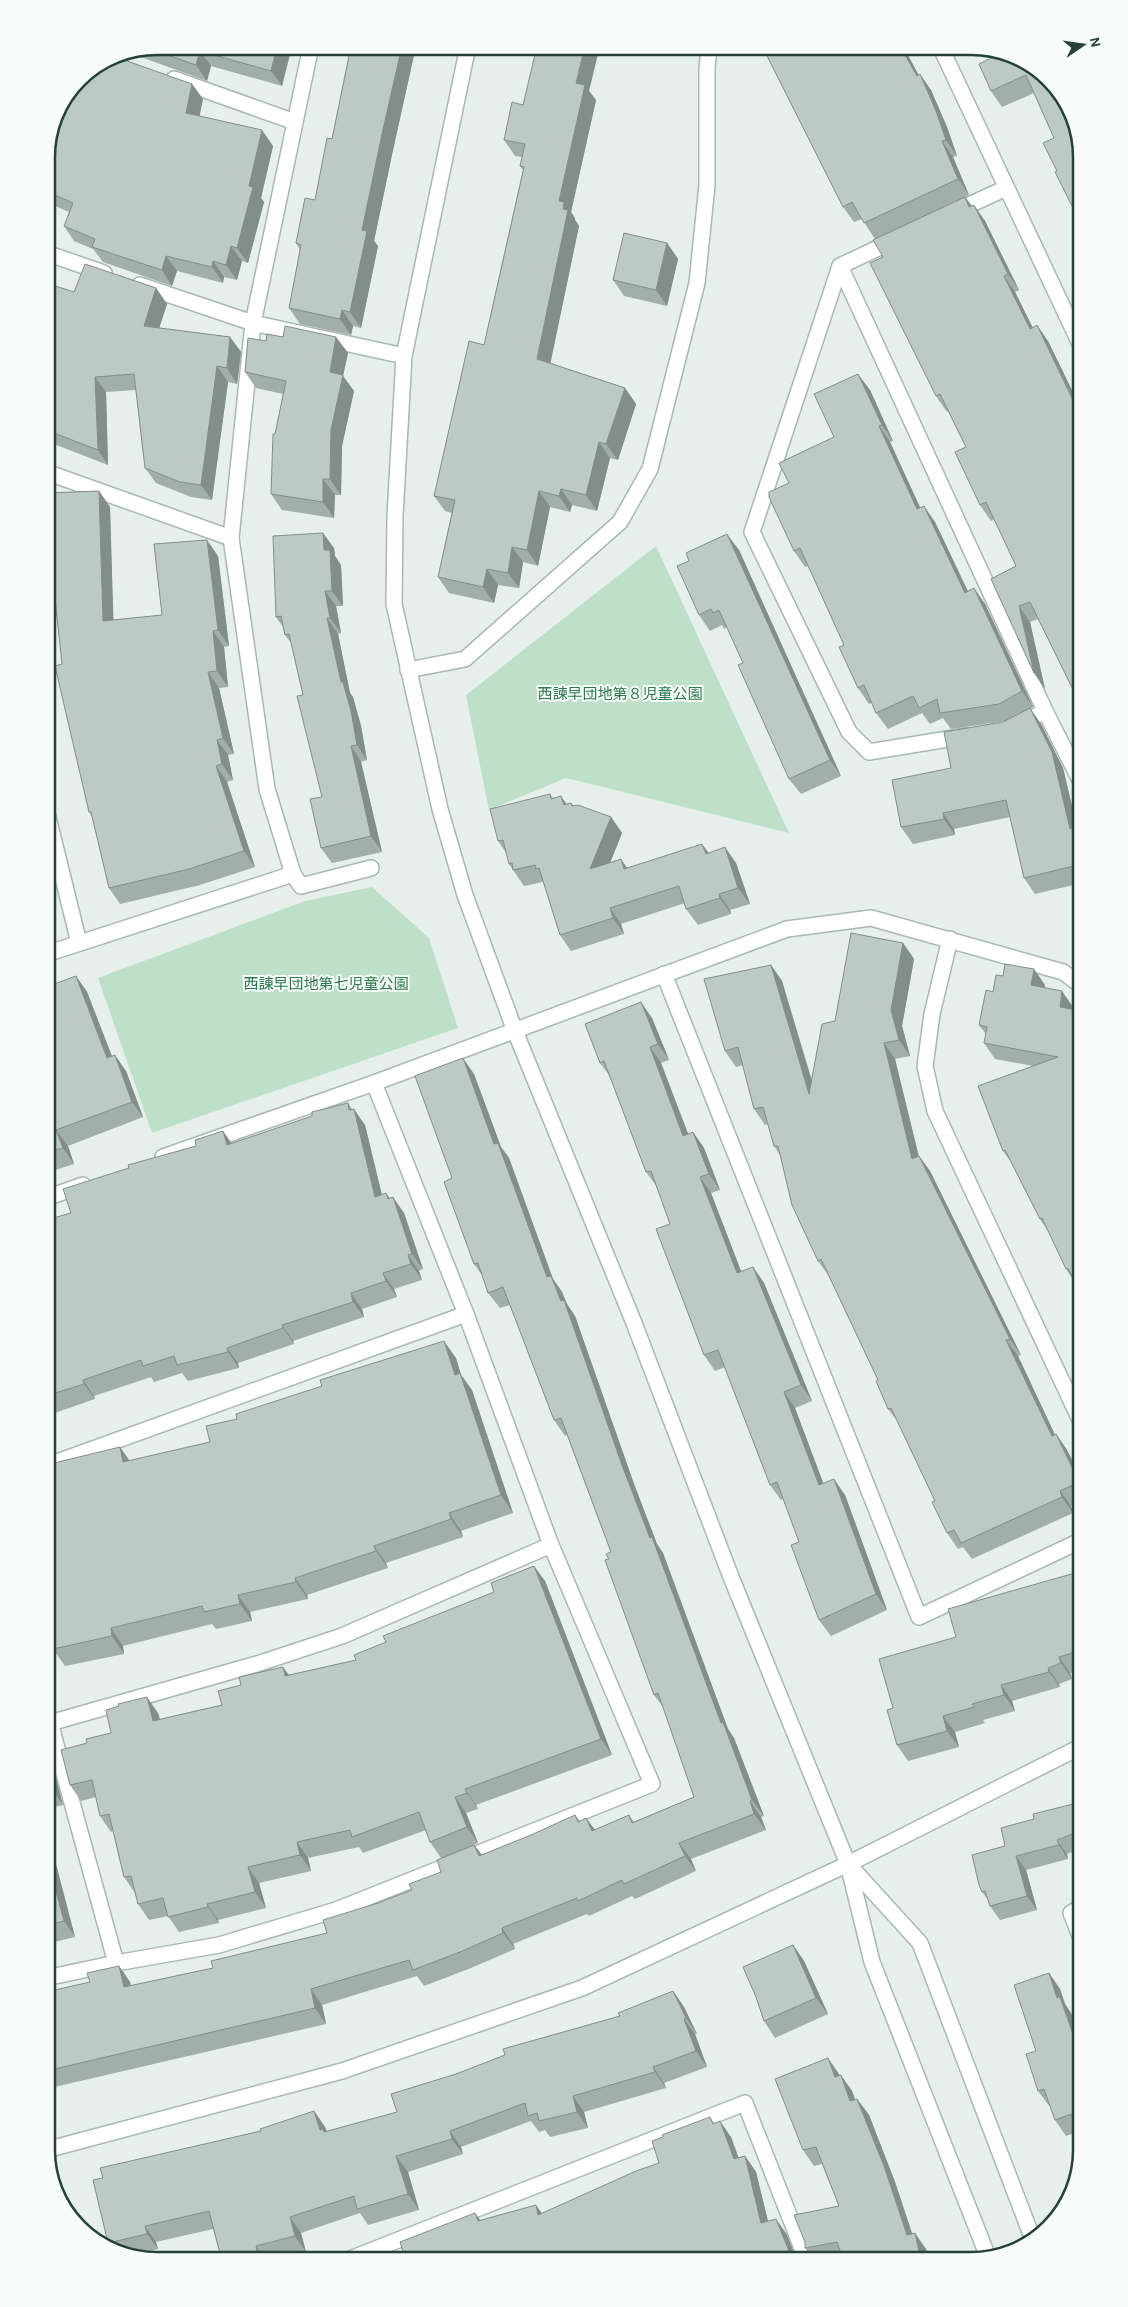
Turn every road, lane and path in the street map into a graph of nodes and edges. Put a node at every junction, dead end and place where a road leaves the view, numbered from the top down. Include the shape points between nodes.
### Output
1 (309, 55) edge
2 (466, 55) edge
3 (708, 55) edge
4 (944, 55) edge
5 (158, 73) edge
6 (295, 122) junction
7 (1006, 188) junction
8 (936, 221) edge
9 (910, 233) edge
10 (55, 256) edge
11 (840, 266) junction
12 (253, 323) junction
13 (1073, 329) edge
14 (404, 356) junction
15 (55, 475) edge
16 (231, 538) junction
17 (408, 670) junction
18 (1045, 711) junction
19 (1003, 730) edge
20 (984, 734) edge
21 (1073, 766) edge
22 (55, 846) edge
23 (372, 868) dead end
24 (293, 874) junction
25 (950, 939) junction
26 (79, 943) junction
27 (55, 951) edge
28 (664, 974) junction
29 (1073, 979) edge
30 (515, 1031) junction
31 (374, 1083) junction
32 (149, 1162) edge
33 (93, 1181) edge
34 (55, 1195) edge
35 (466, 1314) junction
36 (1073, 1405) edge
37 (55, 1463) edge
38 (1073, 1544) edge
39 (551, 1546) junction
40 (55, 1722) edge
41 (55, 1741) edge
42 (1073, 1751) edge
43 (848, 1864) junction
44 (116, 1963) junction
45 (55, 1976) edge
46 (55, 2148) edge
47 (1030, 2233) edge
48 (986, 2251) edge
49 (368, 2252) edge
50 (803, 2252) edge

1 - 6 street
2 - 14 street
3 - 17 street via 707,186 697,283 650,469 620,522 465,659
4 - 7 street
5 - 6 street
6 - 12 street
7 - 8 street
7 - 13 street
9 - 11 street
10 - 12 street
11 - 18 street
11 - 20 street via 752,532 849,732 869,752
12 - 14 street
12 - 16 street
14 - 17 street via 394,604
15 - 16 street
16 - 24 street via 267,790
17 - 30 street via 440,809
18 - 19 street via 1013,729
18 - 21 street
22 - 26 street
23 - 24 street via 301,886
24 - 26 street
25 - 28 street via 870,918 787,929
25 - 29 street via 1063,972
25 - 36 street via 932,1014 925,1066 935,1111
26 - 27 street
28 - 30 street
28 - 38 street via 919,1618
30 - 31 street
30 - 43 street
31 - 32 street
31 - 35 street
33 - 34 street
35 - 37 street
35 - 39 street
39 - 40 street via 342,1636 257,1664
39 - 44 street via 652,1784 336,1910 219,1945
41 - 44 street
42 - 43 street
43 - 46 street via 582,1988 342,2071
43 - 47 street via 920,1943
43 - 48 street via 872,1962
44 - 45 street
49 - 50 street via 745,2103

